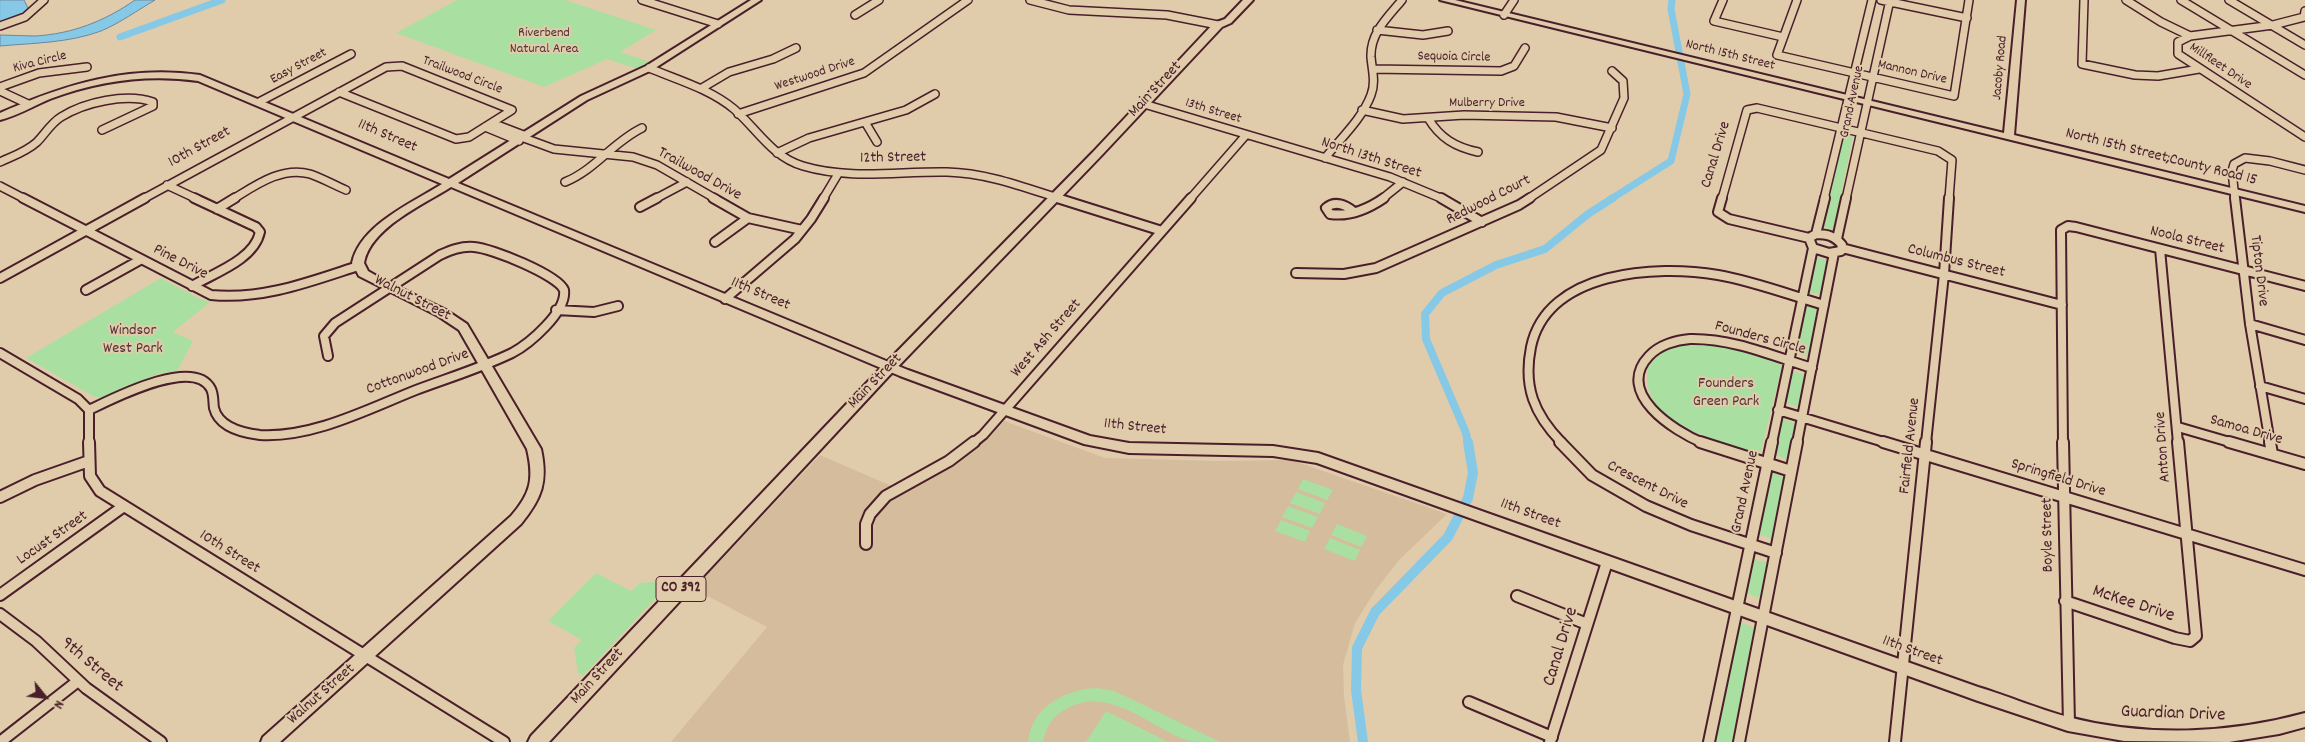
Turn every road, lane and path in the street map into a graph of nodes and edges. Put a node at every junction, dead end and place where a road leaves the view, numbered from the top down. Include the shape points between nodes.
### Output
1 (44, 0) edge
2 (642, 0) edge
3 (757, 0) edge
4 (879, 0) edge
5 (968, 0) edge
6 (1030, 0) edge
7 (1235, 0) edge
8 (1248, 0) edge
9 (1402, 0) edge
10 (1444, 0) edge
11 (1514, 0) edge
12 (1723, 0) edge
13 (1797, 0) edge
14 (1872, 0) edge
15 (1881, 0) edge
16 (1969, 0) edge
17 (2021, 0) edge
18 (2084, 0) edge
19 (2126, 0) edge
20 (2182, 0) edge
21 (2229, 0) edge
22 (1890, 1) edge
23 (2305, 11) edge
24 (855, 15) dead end
25 (1504, 15) junction
26 (1966, 18) junction
27 (718, 24) junction
28 (1218, 25) junction
29 (2273, 25) junction
30 (0, 26) edge
31 (1377, 30) junction
32 (1448, 31) dead end
33 (2233, 31) junction
34 (2190, 36) junction
35 (1783, 37) junction
36 (2305, 45) edge
37 (796, 48) dead end
38 (1525, 48) dead end
39 (351, 54) dead end
40 (87, 67) dead end
41 (649, 68) junction
42 (1373, 69) junction
43 (2198, 69) junction
44 (1612, 71) dead end
45 (1855, 73) junction
46 (2305, 75) edge
47 (1873, 78) junction
48 (0, 87) edge
49 (702, 88) junction
50 (0, 91) edge
51 (339, 92) junction
52 (934, 94) dead end
53 (1849, 99) junction
54 (259, 102) junction
55 (1867, 103) junction
56 (28, 104) junction
57 (1144, 104) junction
58 (520, 109) dead end
59 (1751, 109) joint
60 (512, 110) junction
61 (1362, 110) junction
62 (738, 114) junction
63 (292, 116) junction
64 (0, 117) edge
65 (1428, 118) junction
66 (865, 122) junction
67 (489, 125) junction
68 (642, 128) dead end
69 (1612, 128) junction
70 (1842, 128) junction
71 (102, 130) dead end
72 (1861, 133) junction
73 (1246, 134) junction
74 (2305, 137) edge
75 (523, 138) junction
76 (2009, 138) junction
77 (877, 142) dead end
78 (1478, 152) dead end
79 (777, 153) junction
80 (605, 154) junction
81 (1948, 155) joint
82 (1325, 158) junction
83 (0, 162) edge
84 (2305, 170) edge
85 (838, 174) junction
86 (565, 182) dead end
87 (686, 182) junction
88 (1403, 182) junction
89 (451, 184) junction
90 (167, 185) junction
91 (0, 186) edge
92 (346, 190) dead end
93 (2233, 192) junction
94 (1055, 197) junction
95 (640, 207) dead end
96 (217, 209) junction
97 (2305, 209) edge
98 (1354, 212) dead end
99 (748, 218) junction
100 (1482, 222) junction
101 (2063, 227) joint
102 (802, 230) junction
103 (85, 231) junction
104 (1162, 231) junction
105 (1837, 239) junction
106 (1813, 240) junction
107 (715, 242) dead end
108 (2160, 249) junction
109 (1838, 251) junction
110 (140, 260) junction
111 (358, 266) junction
112 (2243, 270) junction
113 (1296, 273) dead end
114 (1944, 274) junction
115 (0, 278) edge
116 (192, 286) junction
117 (2305, 286) edge
118 (389, 288) junction
119 (86, 290) dead end
120 (1802, 298) junction
121 (724, 299) junction
122 (1824, 305) junction
123 (618, 306) dead end
124 (2062, 306) junction
125 (556, 310) junction
126 (2250, 324) junction
127 (2305, 340) edge
128 (0, 353) edge
129 (328, 356) dead end
130 (1789, 362) junction
131 (486, 364) junction
132 (890, 367) junction
133 (1812, 368) junction
134 (2260, 386) junction
135 (2305, 399) edge
136 (89, 410) junction
137 (1005, 410) junction
138 (1778, 410) junction
139 (1802, 417) junction
140 (2178, 427) junction
141 (1926, 454) junction
142 (2272, 454) junction
143 (90, 461) junction
144 (1767, 463) junction
145 (2305, 464) edge
146 (1792, 471) junction
147 (2063, 496) junction
148 (0, 497) edge
149 (124, 506) junction
150 (2186, 533) junction
151 (866, 544) dead end
152 (1750, 544) junction
153 (1776, 553) junction
154 (1607, 562) junction
155 (2305, 570) edge
156 (0, 595) edge
157 (1517, 596) dead end
158 (2065, 601) junction
159 (1737, 608) junction
160 (0, 614) edge
161 (1763, 617) junction
162 (1587, 624) junction
163 (2190, 641) joint
164 (365, 657) junction
165 (1902, 667) junction
166 (78, 681) junction
167 (1469, 702) dead end
168 (2305, 720) edge
169 (2068, 724) junction
170 (1551, 739) edge
171 (0, 742) edge
172 (161, 742) edge
173 (269, 742) edge
174 (504, 742) edge
175 (537, 742) edge
176 (1709, 742) edge
177 (1739, 742) edge
178 (1896, 742) edge

1 - 30 street via 22,21
2 - 27 street
3 - 27 street, Walnut Street
4 - 24 street
5 - 62 street, Westwood Drive via 864,73
6 - 28 street via 1069,10 1167,15
7 - 28 main road, Main Street / CO 392 via 1218,19
8 - 28 main road, Main Street / CO 392 via 1228,21
9 - 31 street
10 - 25 street, North 15th Street
11 - 25 street
12 - 35 street via 1714,21
13 - 35 street
14 - 45 street, Grand Avenue
15 - 22 street
16 - 26 street
17 - 76 street, Jacoby Road
18 - 43 street via 2082,64 2135,75 2158,76
19 - 34 street
20 - 33 street
21 - 29 street
22 - 26 street
22 - 47 street, Grand Avenue
23 - 29 street, Millfleet Drive via 2304,17
25 - 53 street, North 15th Street
26 - 47 street, Mannon Drive via 1954,96
27 - 41 street, Walnut Street
28 - 57 main road, Main Street / CO 392
29 - 33 street, Millfleet Drive
29 - 36 street
31 - 32 street via 1423,35
31 - 42 street via 1371,49
33 - 34 street, Millfleet Drive
33 - 46 street
34 - 43 street, Millfleet Drive via 2178,42 2178,54
35 - 45 street, Mannon Drive via 1777,55
37 - 49 street via 773,59 729,72
38 - 42 street, Sequoia Circle via 1514,66 1501,71
39 - 54 street, Easy Street
40 - 48 street, Kiva Circle via 39,73
41 - 49 street, 12th Street
41 - 75 street, Walnut Street via 584,98
42 - 61 street via 1373,89
43 - 74 street, Millfleet Drive
44 - 69 street, Redwood Court via 1623,81 1625,96
45 - 47 street, Mannon Drive
45 - 53 street, Grand Avenue
47 - 55 street, Grand Avenue
49 - 62 street, 12th Street via 722,99
50 - 56 street
51 - 60 street, Trailwood Circle via 393,63
51 - 63 street, 10th Street
51 - 67 street, Trailwood Circle via 463,140
52 - 66 street via 906,110
53 - 55 street, North 15th Street
53 - 70 street, Grand Avenue
54 - 56 street, 11th Street via 190,76 144,75 82,85
54 - 63 street, 11th Street
55 - 72 street, Grand Avenue
55 - 76 street, North 15th Street
56 - 64 street, 11th Street
57 - 73 street, 13th Street
57 - 94 main road, Main Street / CO 392
58 - 60 street
59 - 70 street
59 - 106 street, Canal Drive via 1746,111 1718,205 1719,214
60 - 67 street, Trailwood Circle
61 - 65 street, Mulberry Drive via 1394,119
61 - 82 street
62 - 79 street, 12th Street
63 - 89 street, 11th Street
63 - 90 street, 10th Street
65 - 69 street, Mulberry Drive via 1464,115 1549,117
65 - 78 street via 1449,144
66 - 77 street
66 - 79 street via 809,138
67 - 75 street, Trailwood Drive
68 - 80 street via 629,133
69 - 100 street, Redwood Court via 1601,150 1594,156 1519,204
70 - 72 street
70 - 106 street, Grand Avenue
71 - 83 street via 147,109 153,102 118,100 77,110 58,120 32,146
72 - 81 street
72 - 105 street, Grand Avenue
73 - 82 street, North 13th Street
73 - 104 street, West Ash Street
75 - 80 street, Trailwood Drive via 554,149
75 - 89 street, Walnut Street
76 - 93 street, North 15th Street;County Road 15
79 - 85 street, 12th Street via 803,166
80 - 86 street via 583,175
80 - 87 street, Trailwood Drive via 643,159
81 - 114 street, Fairfield Avenue via 1953,162
82 - 88 street, North 13th Street
84 - 93 street, Tipton Drive via 2270,160 2245,158 2234,164
85 - 94 street, 12th Street via 962,172 984,175
85 - 102 street
87 - 95 street
87 - 99 street, Trailwood Drive
88 - 98 street via 1380,201
88 - 100 street, North 13th Street via 1441,198
89 - 111 street, Walnut Street via 373,234 361,250
89 - 121 street, 11th Street
90 - 96 street
90 - 103 street, 10th Street
91 - 103 street, Pine Drive
92 - 96 street via 292,169
93 - 97 street, North 15th Street;County Road 15
93 - 112 street, Tipton Drive
94 - 104 street, 12th Street
94 - 132 main road, Main Street / CO 392
96 - 116 street via 256,227 260,238 245,255
99 - 102 street, Trailwood Drive
99 - 107 street
100 - 113 street, Redwood Court via 1376,268 1344,274
101 - 108 street, Noola Street via 2076,227
101 - 124 street, Boyle Street via 2060,234
102 - 121 street via 777,256
103 - 110 street, Pine Drive
103 - 115 street, 10th Street
104 - 137 street, West Ash Street
105 - 106 street via 1827,235
105 - 109 street
106 - 109 street, Columbus Street via 1823,252
106 - 120 street, Grand Avenue
108 - 112 street, Noola Street
108 - 140 street, Anton Drive
109 - 114 street, Columbus Street
109 - 122 street
110 - 116 street, Pine Drive
110 - 119 street
111 - 116 street, Pine Drive via 255,296 225,298
111 - 118 street, Walnut Street via 367,276
112 - 117 street, Noola Street
112 - 126 street, Tipton Drive
114 - 124 street, Columbus Street
114 - 141 street, Fairfield Avenue
118 - 125 street, Cottonwood Drive via 448,251 466,246 481,247 561,283 564,295
118 - 129 street via 328,329 324,336
118 - 131 street, Walnut Street via 457,322
120 - 122 street, Crescent Drive
120 - 130 street, Grand Avenue
120 - 152 street, Crescent Drive via 1719,276 1671,270 1620,274 1582,286 1558,301 1542,318 1534,333 1527,366 1531,399 1555,436 1592,475 1646,506 1690,525
121 - 132 street, 11th Street
122 - 133 street
123 - 125 street via 594,312
124 - 147 street, Boyle Street
125 - 131 street, Cottonwood Drive via 529,344
126 - 127 street
126 - 134 street, Tipton Drive
128 - 136 street via 78,399
130 - 133 street, Founders Circle
130 - 138 street, Grand Avenue
130 - 144 street, Founders Circle via 1723,342 1690,340 1657,349 1645,359 1639,376 1642,393 1650,408 1672,427 1702,442
131 - 136 street, Cottonwood Drive via 320,425 277,434 248,433 225,424 216,412 210,388 196,378 158,381
131 - 164 street, Walnut Street via 534,449 538,488 516,520
132 - 137 street, 11th Street
132 - 175 main road, Main Street / CO 392
133 - 139 street
134 - 135 street
134 - 142 street, Tipton Drive
136 - 143 street, 10th Street
137 - 151 street, West Ash Street via 962,453 877,504 868,519
137 - 154 street, 11th Street via 1089,441 1129,448 1272,451 1305,455
138 - 139 street, Springfield Drive
138 - 144 street, Grand Avenue
139 - 141 street, Springfield Drive
139 - 146 street
140 - 142 street, Samoa Drive
140 - 150 street, Anton Drive
141 - 147 street, Springfield Drive
141 - 165 street, Fairfield Avenue
142 - 145 street, Samoa Drive
143 - 148 street via 35,480
143 - 149 street, 10th Street via 94,485
144 - 146 street, Founders Circle
144 - 152 street, Grand Avenue
146 - 153 street
147 - 150 street, Springfield Drive
147 - 158 street, Boyle Street
149 - 156 street, Locust Street
149 - 164 street, 10th Street
150 - 155 street, Springfield Drive
150 - 163 street, Anton Drive via 2196,628 2196,636
152 - 153 street, Crescent Drive
152 - 159 street, Grand Avenue
153 - 161 street
154 - 159 street, 11th Street
154 - 162 street, Canal Drive
157 - 162 street
158 - 163 street, McKee Drive
158 - 169 street, Boyle Street
159 - 161 street, 11th Street
159 - 176 street, Grand Avenue
160 - 166 street, 9th Street via 36,641
161 - 165 street, 11th Street
161 - 177 street
162 - 170 street, Canal Drive
164 - 173 street, Walnut Street
164 - 174 street, 10th Street
165 - 169 street, 11th Street
165 - 178 street, Fairfield Avenue
166 - 171 street
166 - 172 street, 9th Street
167 - 170 street
168 - 169 street, Guardian Drive via 2287,728 2209,739 2114,733

